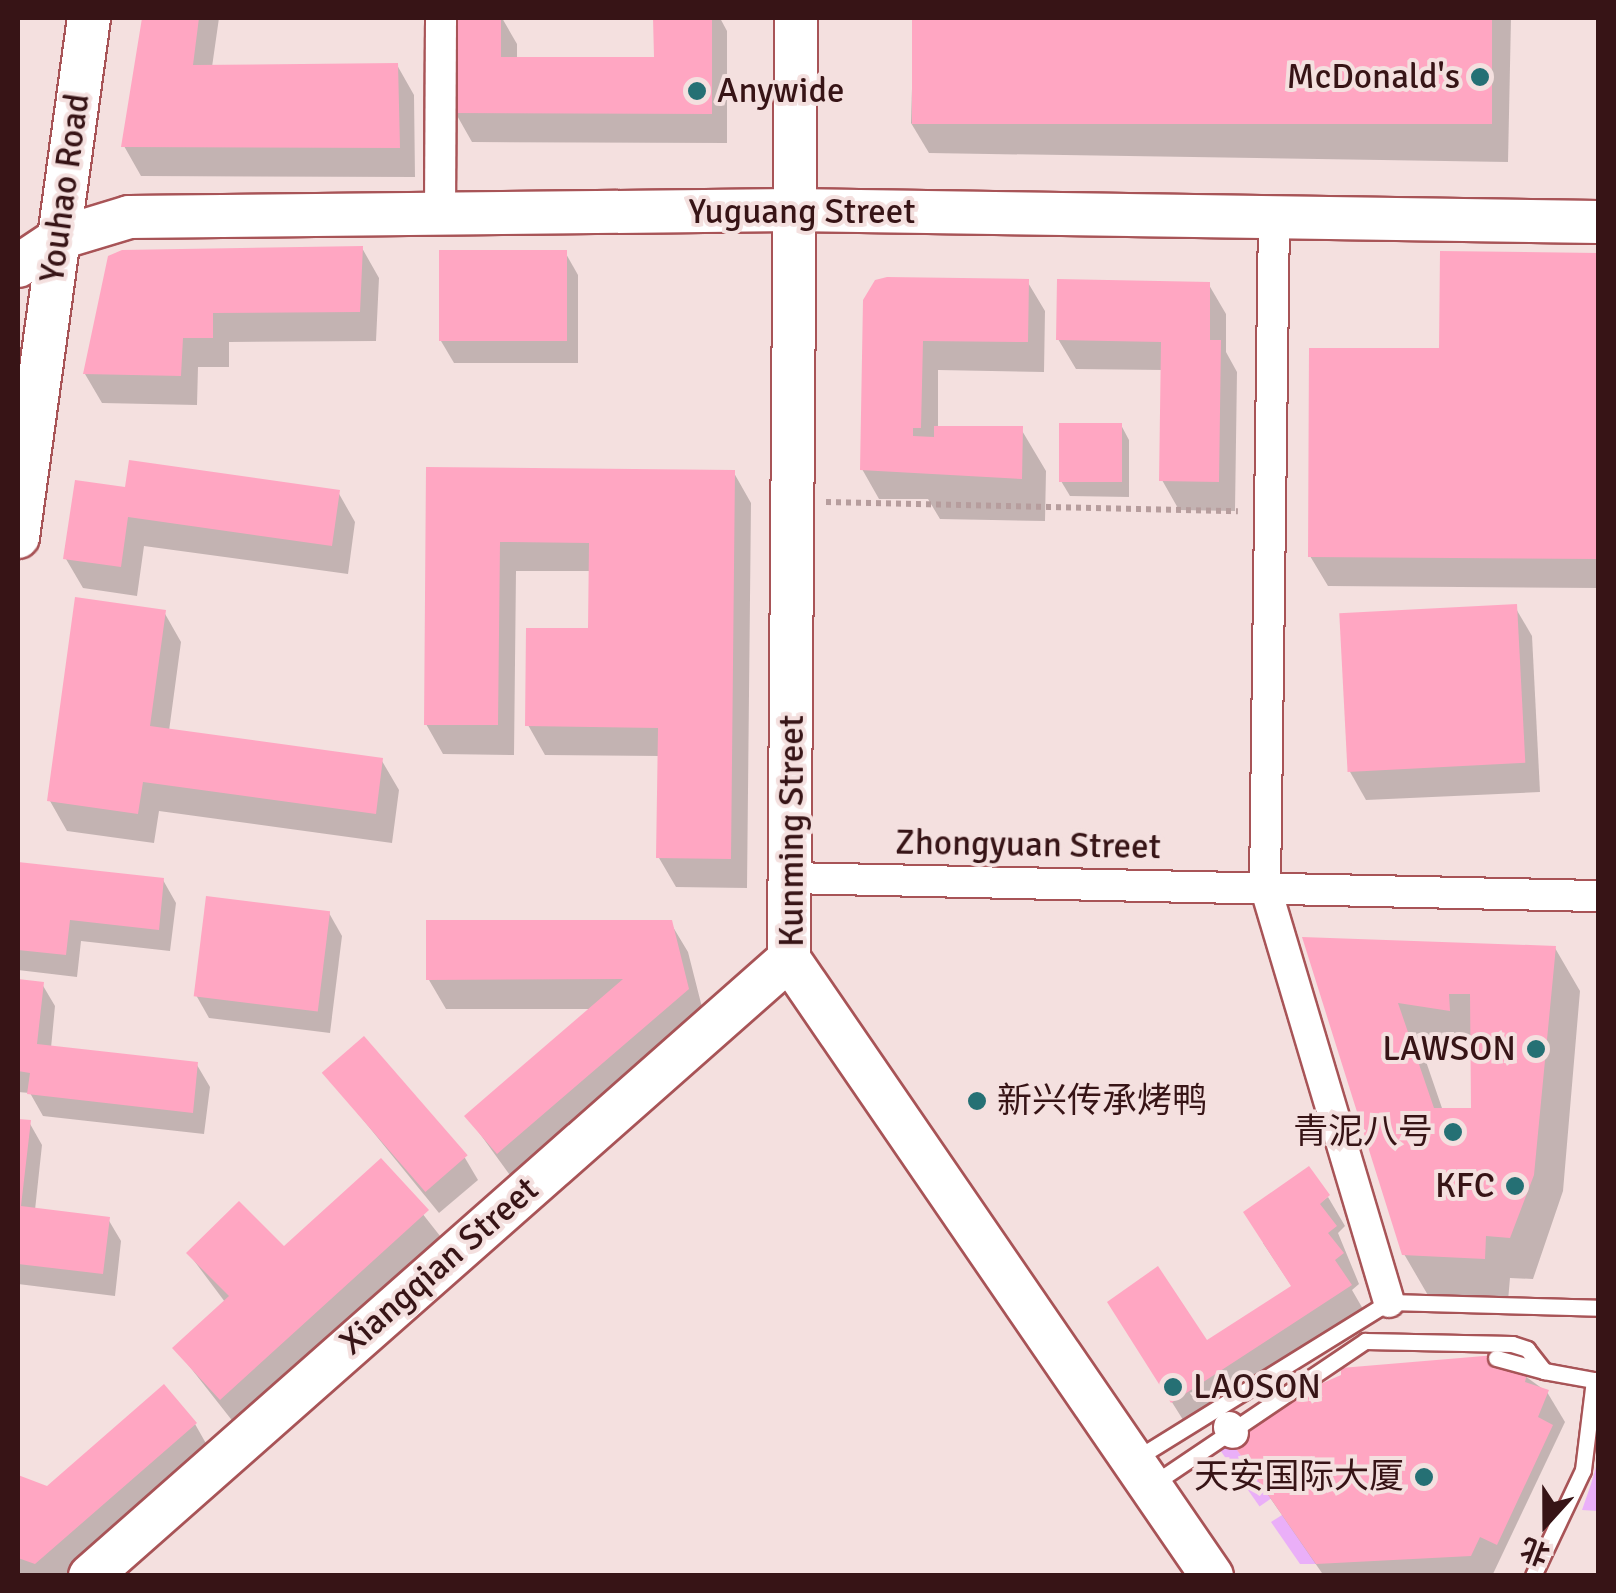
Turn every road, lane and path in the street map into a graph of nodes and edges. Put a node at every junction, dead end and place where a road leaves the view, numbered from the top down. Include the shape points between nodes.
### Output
1 (89, 18) edge
2 (441, 18) edge
3 (796, 18) edge
4 (792, 210) junction
5 (440, 211) junction
6 (1274, 217) junction
7 (1598, 222) edge
8 (60, 238) junction
9 (18, 266) edge
10 (793, 502) junction
11 (1270, 512) junction
12 (18, 537) edge
13 (790, 878) junction
14 (1265, 886) junction
15 (1598, 896) edge
16 (789, 959) junction
17 (1390, 1302) junction
18 (1598, 1308) edge
19 (1496, 1358) dead end
20 (1544, 1371) junction
21 (1596, 1379) edge
22 (1143, 1473) junction
23 (90, 1576) edge
24 (1212, 1576) edge
25 (1533, 1576) edge

1 - 8 street, Youhao Road
2 - 5 street
3 - 4 street, Kunming Street
4 - 5 street, Yuguang Street
4 - 6 street, Yuguang Street
4 - 10 street, Kunming Street
5 - 8 street, Yuguang Street via 128,216
6 - 7 street, Yuguang Street
6 - 11 street
8 - 9 street, Yuguang Street
8 - 12 street, Youhao Road
10 - 11 path
10 - 13 street, Kunming Street
11 - 14 street
13 - 14 street, Zhongyuan Street
13 - 16 street, Kunming Street
14 - 15 street, Zhongyuan Street
14 - 17 street
16 - 22 street, Kunming Street
16 - 23 street, Xiangqian Street
17 - 18 lane
17 - 22 lane
19 - 20 lane
20 - 21 lane
20 - 22 lane via 1527,1349 1512,1344 1366,1341 1231,1430
21 - 25 lane via 1583,1470
22 - 24 street, Kunming Street

